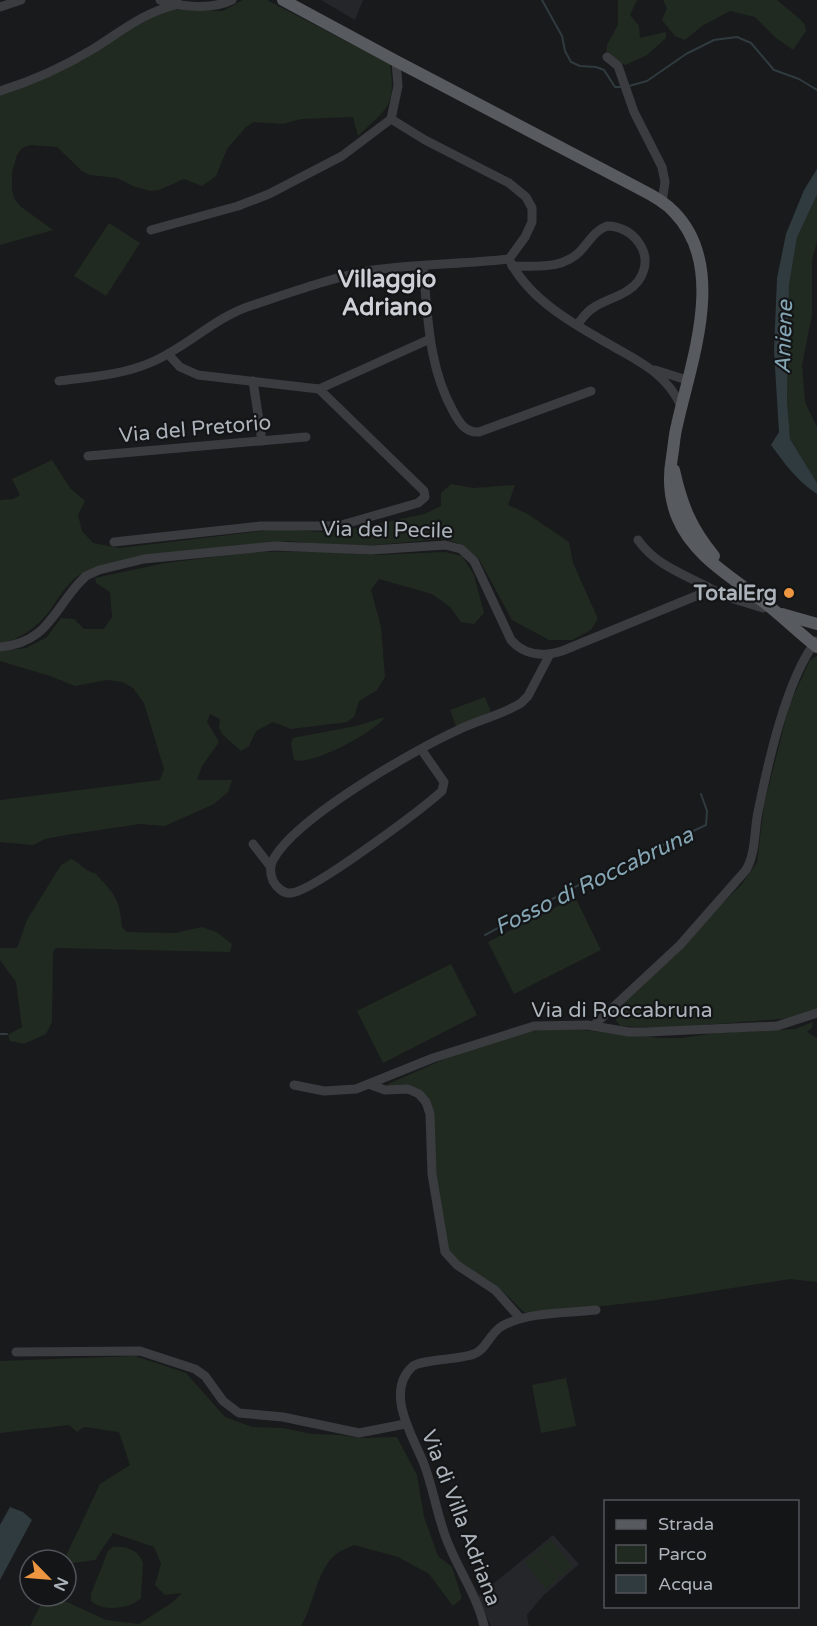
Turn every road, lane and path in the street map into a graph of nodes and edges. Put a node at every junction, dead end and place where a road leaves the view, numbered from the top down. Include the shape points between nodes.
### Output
1 (21, 0) edge
2 (160, 0) edge
3 (232, 0) edge
4 (284, 0) edge
5 (179, 4) junction
6 (0, 7) edge
7 (607, 57) dead end
8 (396, 61) junction
9 (0, 91) edge
10 (391, 118) junction
11 (662, 202) junction
12 (151, 230) dead end
13 (511, 262) junction
14 (423, 266) junction
15 (577, 325) junction
16 (430, 339) junction
17 (168, 354) junction
18 (653, 369) junction
19 (687, 380) junction
20 (58, 381) dead end
21 (253, 381) junction
22 (320, 389) junction
23 (591, 391) dead end
24 (681, 405) junction
25 (306, 437) dead end
26 (262, 441) junction
27 (88, 456) dead end
28 (638, 540) dead end
29 (114, 542) dead end
30 (720, 594) junction
31 (771, 608) junction
32 (817, 624) edge
33 (816, 644) edge
34 (0, 647) edge
35 (550, 654) junction
36 (421, 748) junction
37 (253, 844) dead end
38 (270, 866) junction
39 (817, 1013) edge
40 (593, 1026) junction
41 (371, 1084) junction
42 (294, 1085) dead end
43 (596, 1310) dead end
44 (520, 1318) junction
45 (16, 1352) dead end
46 (405, 1424) junction
47 (484, 1626) edge

1 - 6 street
2 - 5 street
3 - 5 street via 216,5
4 - 8 main road
5 - 9 street via 150,12 78,57
7 - 11 street via 617,64 634,112 663,170
8 - 10 street via 398,86
8 - 11 main road
10 - 12 street via 342,156 275,190 238,206
10 - 13 street via 424,140 509,183 526,197 532,208 532,222
11 - 19 main road via 688,231 702,272 701,315
13 - 14 street
13 - 15 street via 525,284
13 - 15 street via 562,264 607,226 634,236 644,254 641,277 627,291 592,308
14 - 16 street
14 - 17 street via 360,273 251,305 222,318
15 - 18 street
16 - 22 street
16 - 23 street via 444,392 470,432
17 - 20 street via 128,370
17 - 21 street via 180,367 195,374
18 - 19 street
18 - 24 street via 671,387
19 - 24 main road
21 - 22 street
21 - 26 street
22 - 29 street, Via del Pecile via 424,491 425,497 418,503 338,526 261,525
24 - 31 main road via 668,476 680,524 698,550
25 - 26 street, Via del Pretorio
26 - 27 street, Via del Pretorio
28 - 30 street via 661,564
30 - 31 street, Via del Pecile
30 - 35 street, Via del Pecile via 708,591 695,595
31 - 32 main road
31 - 33 main road
33 - 40 street via 791,692 776,738 748,868 677,948
34 - 35 street, Via del Pecile via 40,633 86,576 126,563 275,546 372,550 436,545 456,547 470,557 513,643 534,654
35 - 36 street via 521,703
36 - 38 street via 307,824
36 - 38 street via 445,784 433,799 362,852 298,891 291,893 279,888
37 - 38 street
39 - 40 street, Via di Roccabruna via 771,1026 640,1032
40 - 41 street, Via di Roccabruna via 548,1024 516,1030
41 - 42 street, Via di Roccabruna via 335,1092
41 - 44 street via 385,1090 408,1089 426,1101 432,1174 445,1252 457,1265 494,1288
43 - 44 street
44 - 46 street, Via di Villa Adriana via 493,1333 476,1353 412,1366 401,1391
45 - 46 street via 143,1352 195,1368 223,1401 239,1413 283,1417 359,1433
46 - 47 street, Via di Villa Adriana via 424,1464 446,1538

